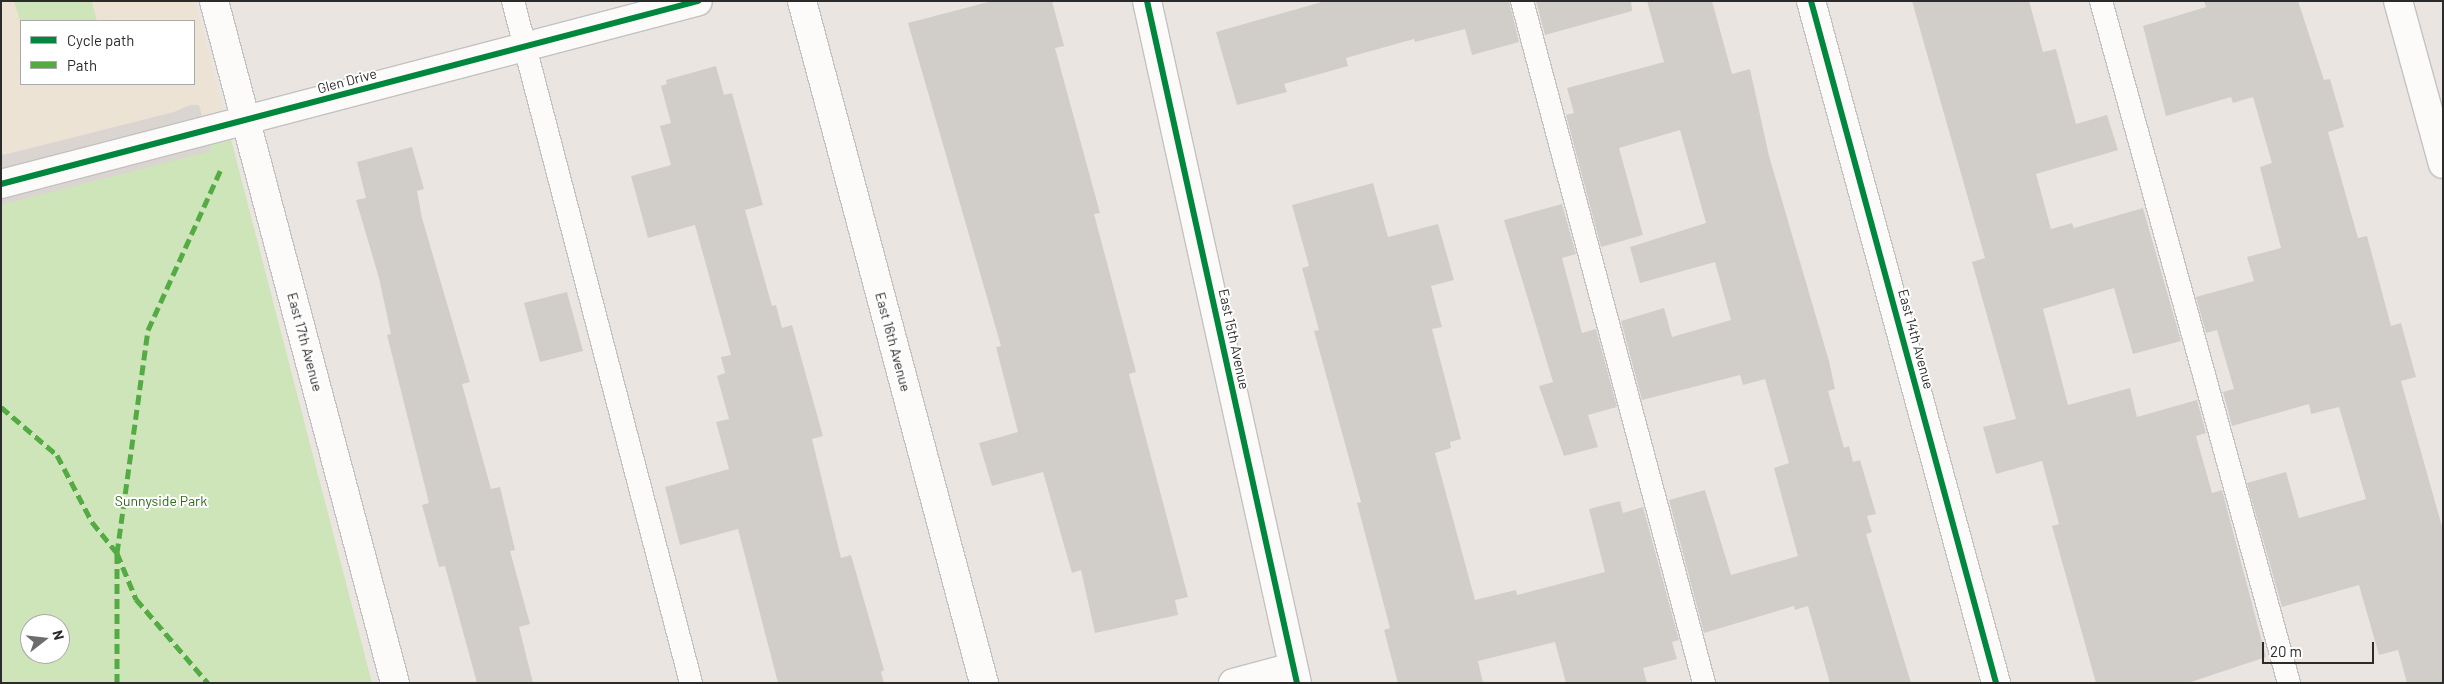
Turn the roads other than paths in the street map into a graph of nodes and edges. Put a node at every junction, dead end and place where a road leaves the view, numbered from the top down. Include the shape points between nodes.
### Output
1 (214, 1) edge
2 (513, 1) edge
3 (698, 1) edge
4 (802, 1) edge
5 (1147, 1) edge
6 (1522, 1) edge
7 (1811, 1) edge
8 (2101, 1) edge
9 (2398, 1) edge
10 (526, 47) junction
11 (246, 120) junction
12 (2443, 164) edge
13 (1, 184) edge
14 (1295, 675) edge
15 (395, 683) edge
16 (691, 683) edge
17 (984, 683) edge
18 (1233, 683) edge
19 (1704, 683) edge
20 (1996, 683) edge
21 (2289, 683) edge

1 - 11 street, East 17th Avenue
2 - 10 lane
3 - 10 street, Glen Drive
4 - 17 street, East 16th Avenue
5 - 14 street, East 15th Avenue
6 - 19 lane
7 - 20 street, East 14th Avenue
8 - 21 lane
9 - 12 street
10 - 11 street, Glen Drive
10 - 16 lane
11 - 13 street, Glen Drive
11 - 15 street, East 17th Avenue
14 - 18 street

